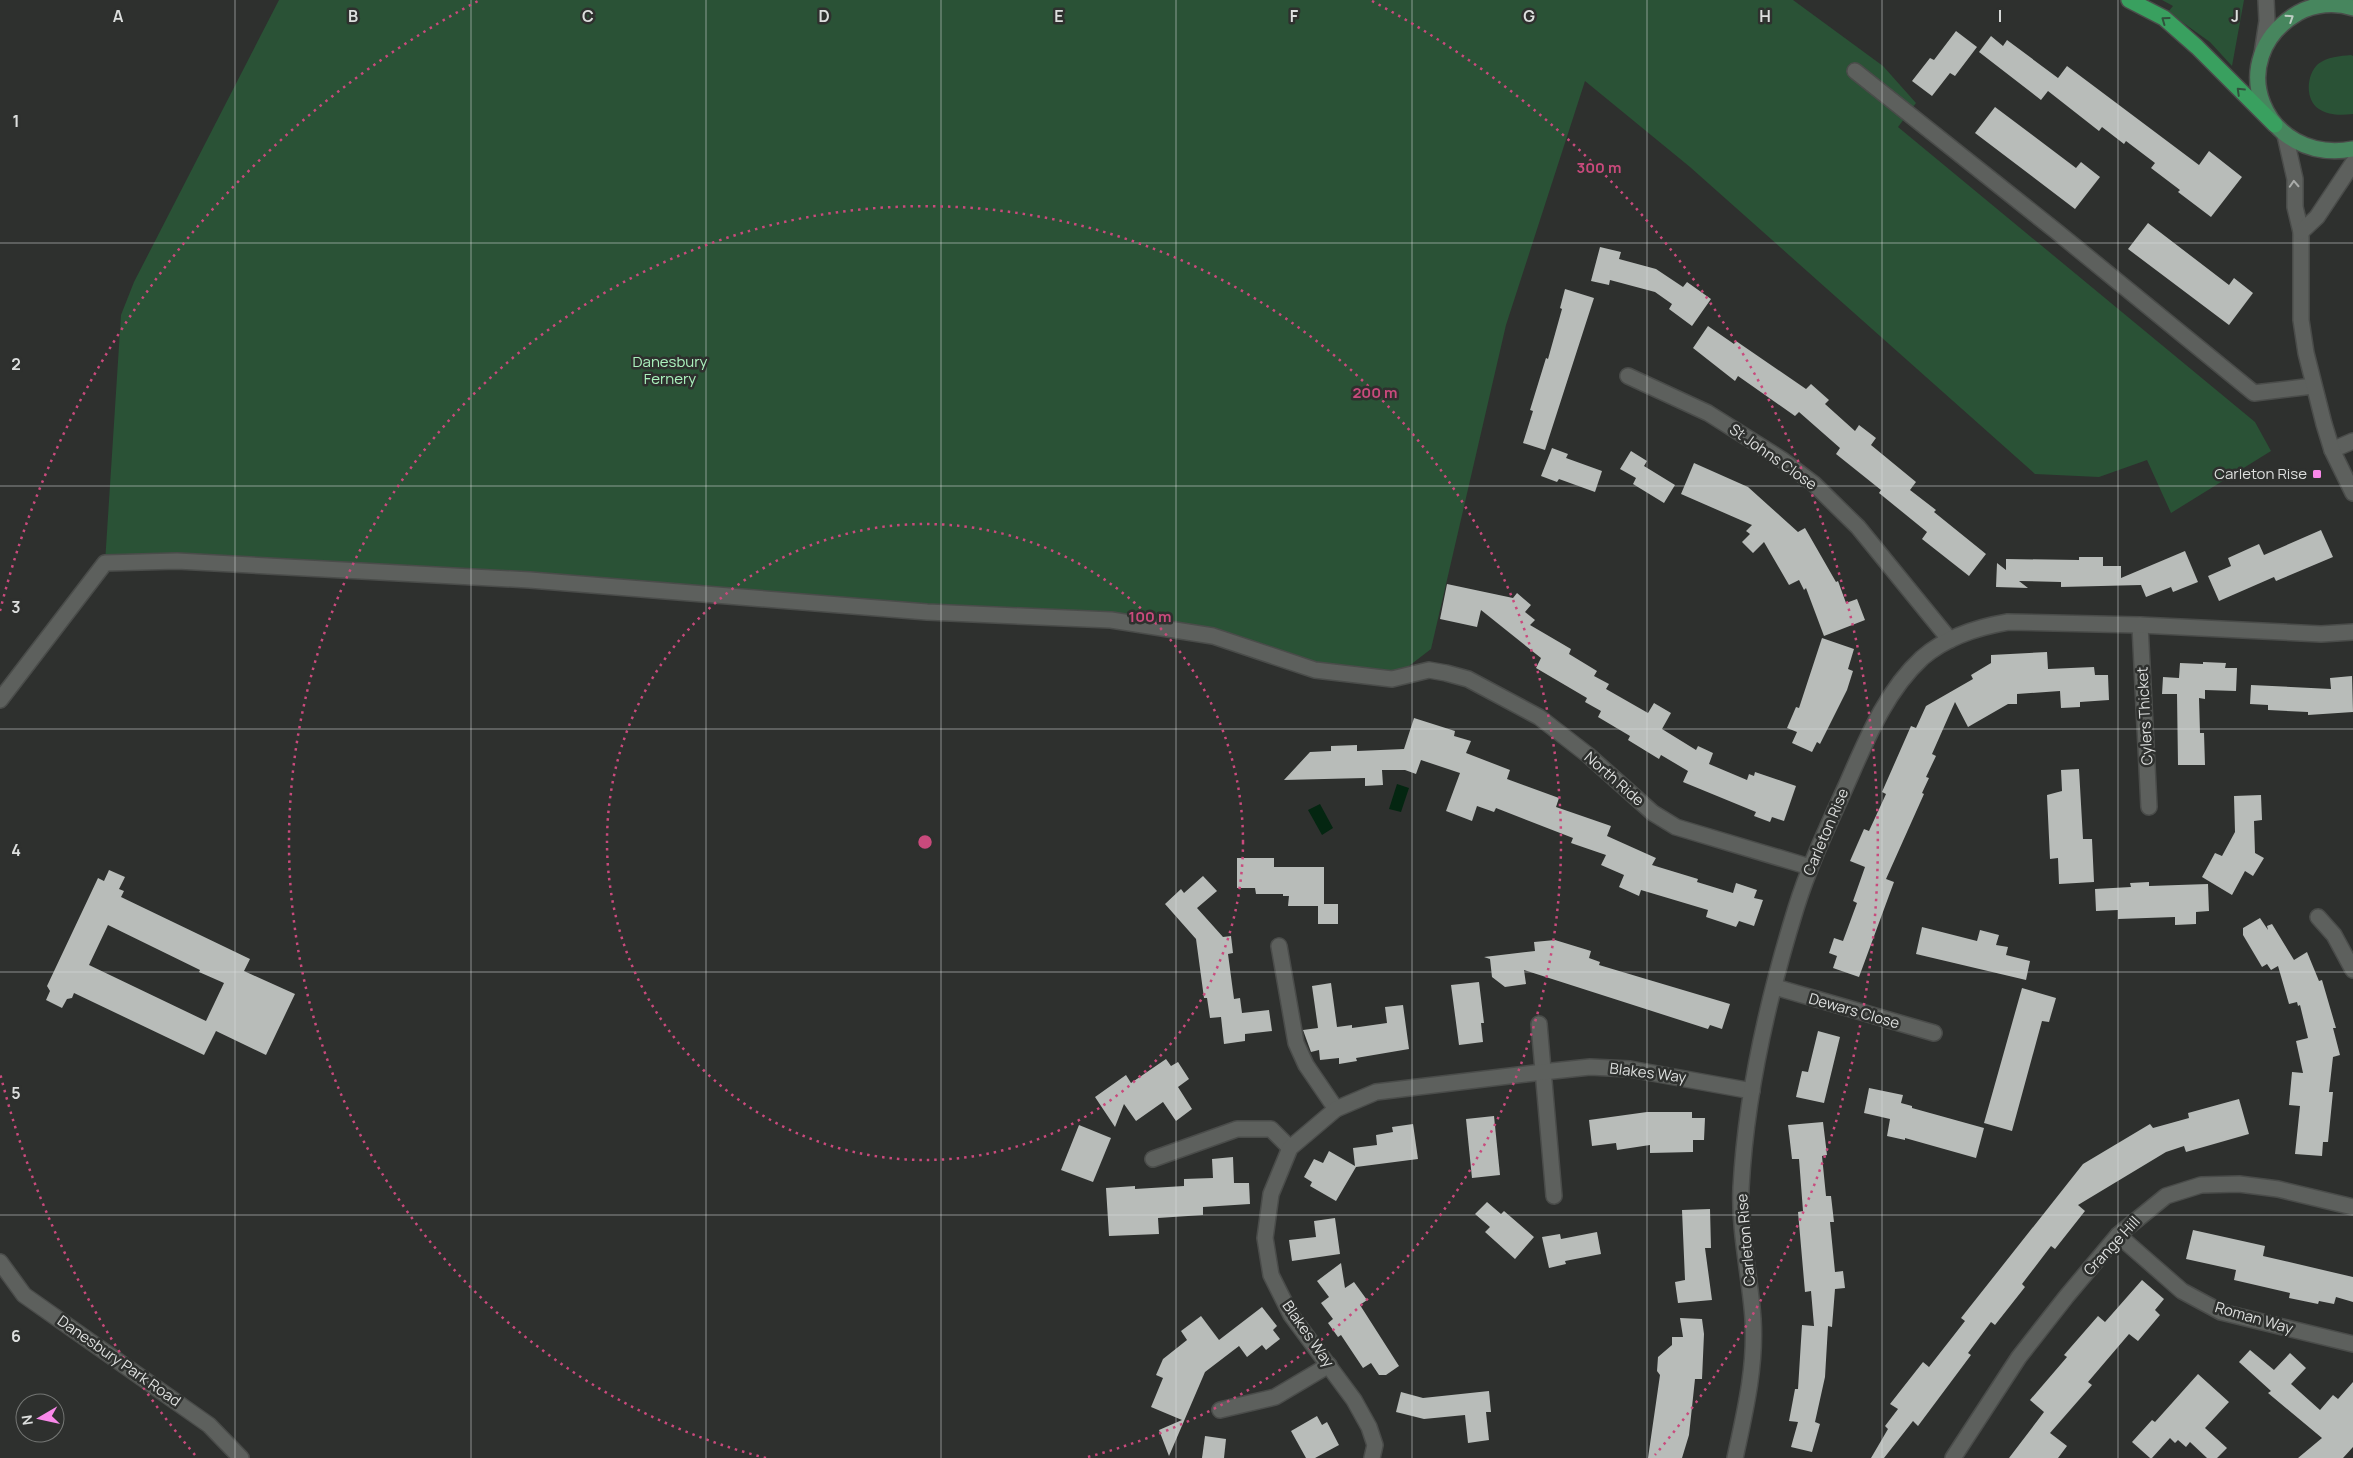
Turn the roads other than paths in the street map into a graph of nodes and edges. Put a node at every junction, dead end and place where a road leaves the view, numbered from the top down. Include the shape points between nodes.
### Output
1 (2129, 0) edge
2 (2266, 0) edge
3 (2347, 4) edge
4 (2261, 56) junction
5 (1855, 71) dead end
6 (2280, 130) junction
7 (2353, 149) edge
8 (2353, 163) edge
9 (2301, 232) junction
10 (1628, 376) dead end
11 (2313, 386) junction
12 (2353, 441) edge
13 (2332, 450) junction
14 (2353, 493) edge
15 (2140, 625) junction
16 (2353, 632) edge
17 (1950, 640) junction
18 (0, 700) edge
19 (2149, 807) dead end
20 (1810, 867) junction
21 (2318, 917) dead end
22 (1279, 946) dead end
23 (2353, 970) edge
24 (1774, 987) junction
25 (1539, 1024) dead end
26 (1934, 1034) dead end
27 (1543, 1072) junction
28 (1752, 1091) junction
29 (1336, 1109) junction
30 (1290, 1148) junction
31 (1153, 1159) dead end
32 (1554, 1196) dead end
33 (2353, 1205) edge
34 (2118, 1235) junction
35 (0, 1262) edge
36 (2353, 1344) edge
37 (1329, 1366) junction
38 (1220, 1410) dead end
39 (241, 1458) edge
40 (1372, 1458) edge
41 (1735, 1458) edge
42 (1952, 1458) edge

6 -> 1 highway via 2164,18
2 - 4 street via 2267,21
4 -> 3 main road via 2271,36 2285,20 2304,9 2325,4
4 - 6 main road via 2258,70 2261,99
5 - 11 street via 2254,393
6 - 7 main road via 2300,145 2318,150 2336,152
9 -> 6 street via 2295,207 2295,179
8 - 9 street via 2317,217
9 - 11 street via 2302,320
10 - 17 street, St Johns Close via 1708,413 1814,484 1858,527
11 - 13 street
12 - 13 street
13 - 14 street
15 - 16 street, Carleton Rise via 2321,634
15 - 17 street, Carleton Rise via 2008,622
15 - 19 street, Cylers Thicket
17 - 20 street, Carleton Rise via 1924,657 1900,683 1879,715
18 - 20 street, North Ride via 105,563 177,561 530,580 927,612 1111,620 1213,636 1315,670 1392,679 1429,670 1468,680 1539,717 1588,755 1653,814 1676,826
20 - 24 street, Carleton Rise
21 - 23 street via 2334,935
22 - 29 street via 1296,1043 1306,1065
24 - 26 street, Dewars Close
24 - 28 street, Carleton Rise
25 - 27 street
27 - 28 street, Blakes Way via 1590,1067 1630,1069
27 - 29 street, Blakes Way via 1376,1092
27 - 32 street
28 - 41 street, Carleton Rise via 1741,1219 1753,1344 1747,1400
29 - 30 street, Blakes Way
30 - 31 street via 1271,1128 1237,1129
30 - 37 street, Blakes Way via 1271,1194 1265,1238 1270,1275 1290,1315
33 - 34 street, Grange Hill via 2239,1184 2202,1186 2166,1196
34 - 36 street, Roman Way via 2182,1292 2221,1312
34 - 42 street, Grange Hill via 2019,1357
35 - 39 street, Danesbury Park Road via 24,1295 209,1425
37 - 38 street via 1275,1398
37 - 40 street, Blakes Way via 1369,1427 1375,1445

